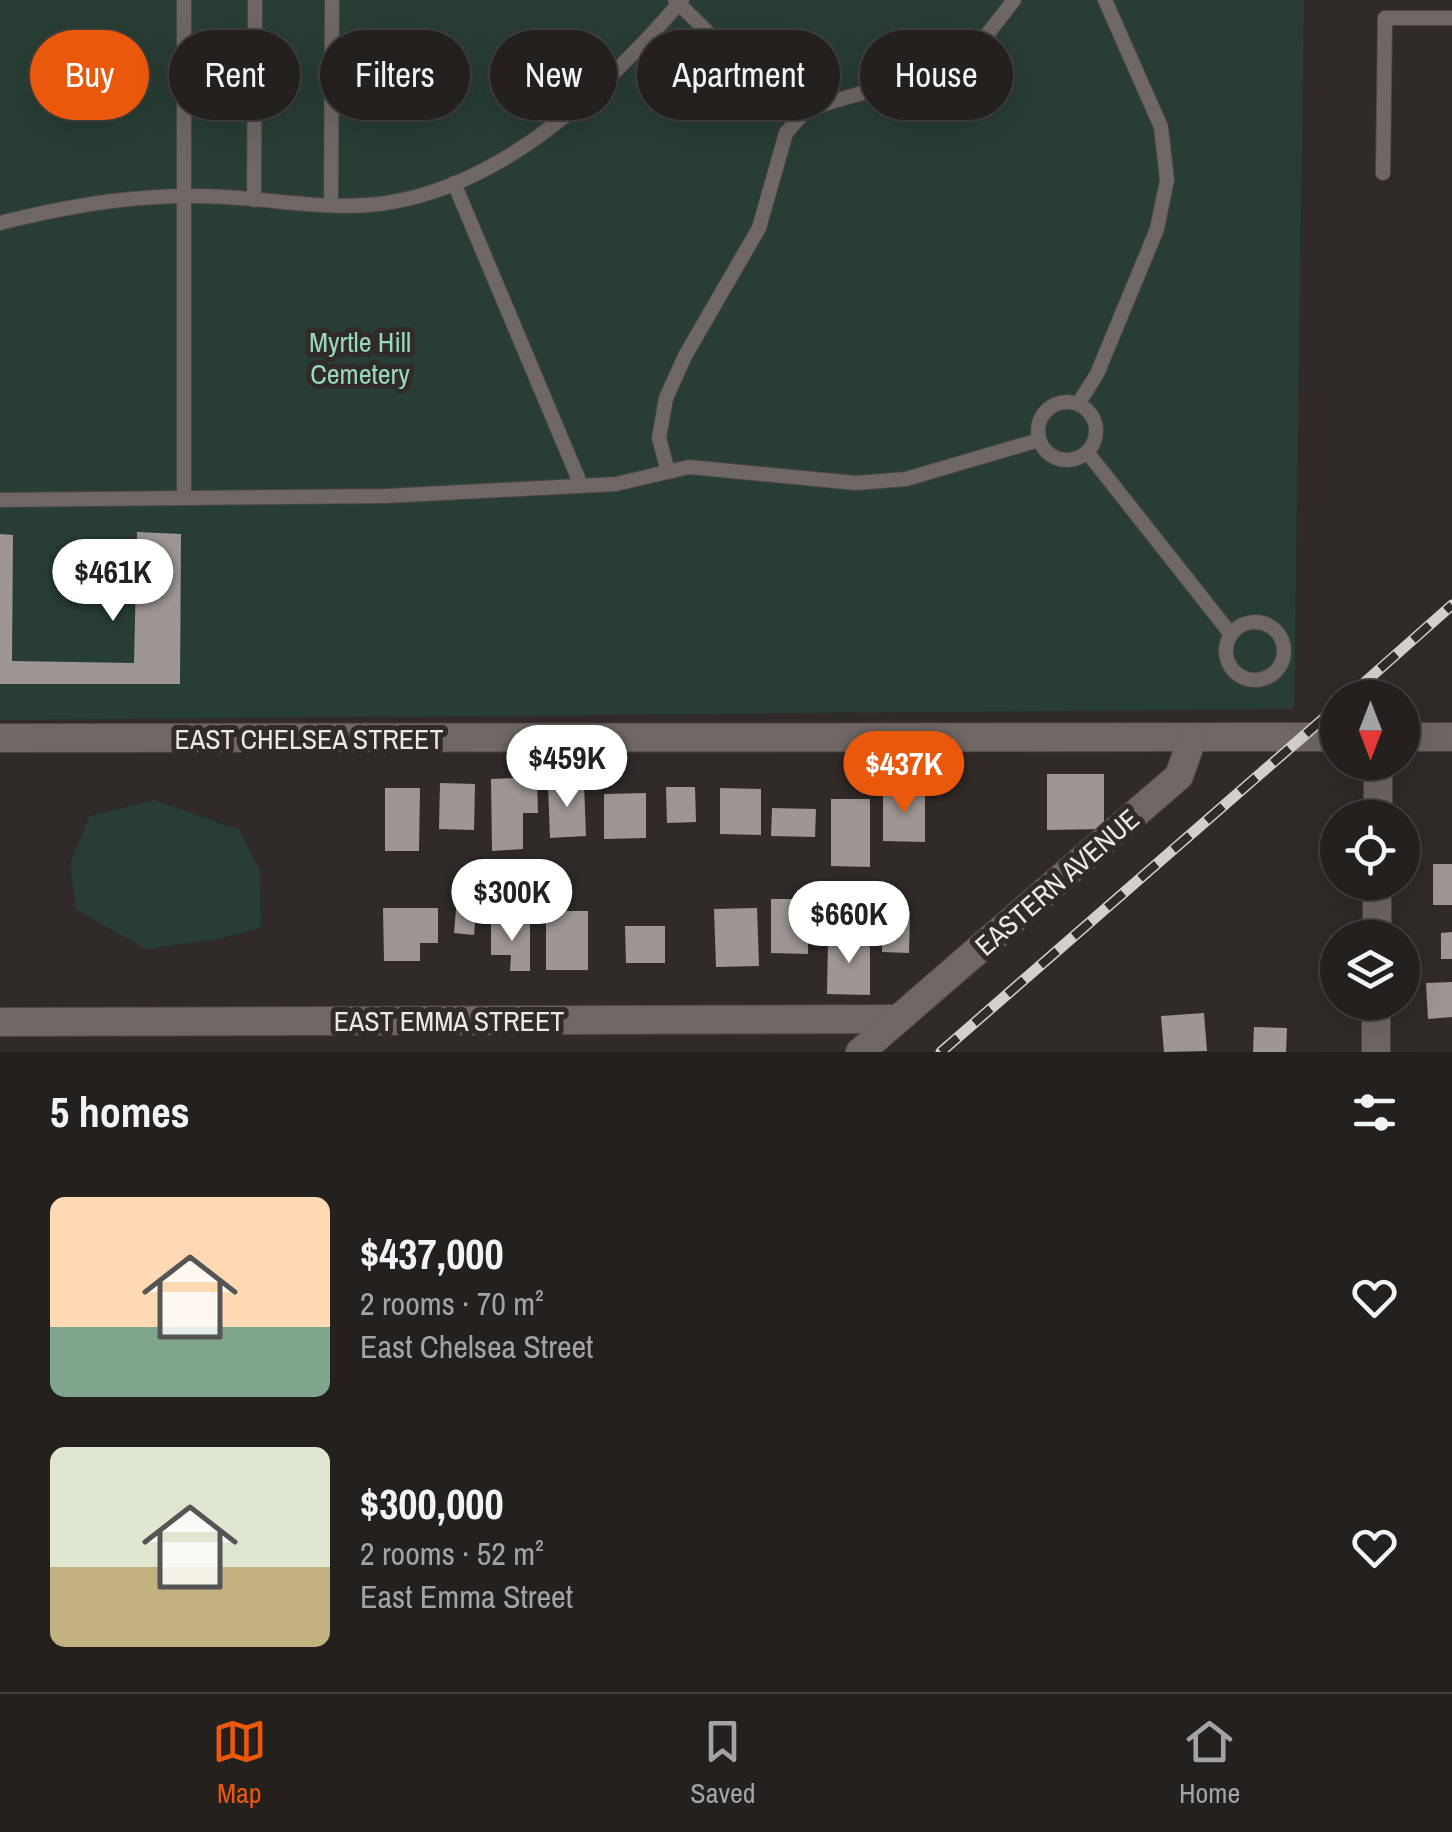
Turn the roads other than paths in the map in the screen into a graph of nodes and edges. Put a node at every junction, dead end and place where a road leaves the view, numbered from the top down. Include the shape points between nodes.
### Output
1 (184, 0) edge
2 (256, 0) edge
3 (332, 0) edge
4 (1014, 0) edge
5 (1104, 0) edge
6 (678, 1) edge
7 (1452, 18) edge
8 (706, 30) edge
9 (840, 100) edge
10 (798, 120) edge
11 (1383, 172) dead end
12 (454, 183) junction
13 (184, 196) junction
14 (254, 200) junction
15 (331, 205) junction
16 (0, 224) edge
17 (1078, 404) junction
18 (1039, 440) junction
19 (1087, 452) junction
20 (668, 472) junction
21 (581, 485) junction
22 (184, 498) junction
23 (0, 500) edge
24 (1230, 633) junction
25 (1320, 737) edge
26 (1420, 737) edge
27 (1452, 737) edge
28 (0, 738) edge
29 (1192, 739) junction
30 (897, 1019) junction
31 (1376, 1020) edge
32 (0, 1022) edge
33 (860, 1052) edge
34 (1376, 1052) edge

1 - 13 lane
2 - 14 lane
3 - 15 lane
4 - 9 lane via 979,46
5 - 17 lane via 1160,127 1167,180 1151,242
6 - 8 lane
6 - 12 lane via 599,89 551,128
7 - 11 lane via 1384,18
10 - 20 lane via 786,134 759,228 666,398 658,438
12 - 15 lane via 384,204
12 - 21 lane
13 - 14 lane
13 - 16 lane via 101,200
13 - 22 lane
14 - 15 lane
17 - 18 lane via 1050,406 1039,422
17 - 19 lane via 1096,425
18 - 19 lane via 1060,459
18 - 20 lane via 856,483 689,466
19 - 24 lane
20 - 21 lane
21 - 22 lane
22 - 23 lane
24 - 24 lane via 1247,623 1266,624 1284,645 1281,664 1258,680 1239,675 1227,660
25 - 29 street, EAST CHELSEA STREET
26 - 27 street
28 - 29 street, EAST CHELSEA STREET
29 - 30 street, EASTERN AVENUE via 1180,776
30 - 32 street, EAST EMMA STREET
30 - 33 street, EASTERN AVENUE
31 - 34 street

